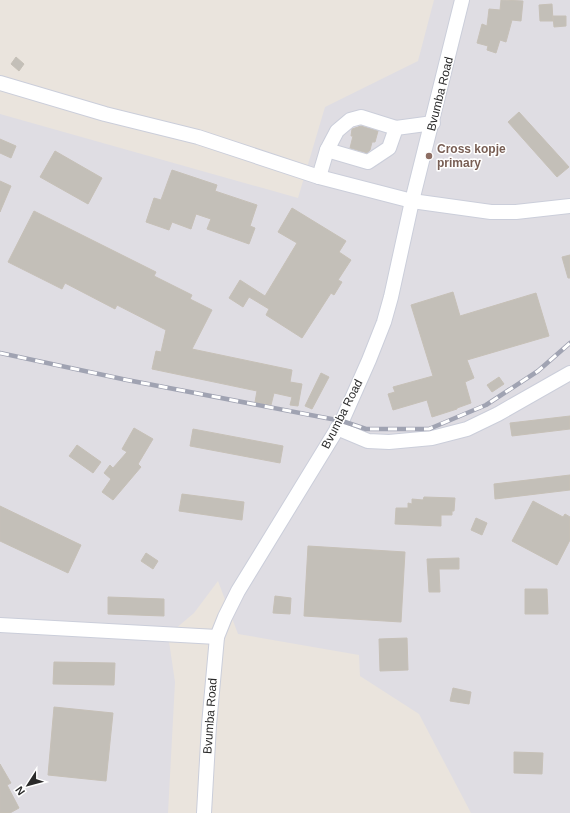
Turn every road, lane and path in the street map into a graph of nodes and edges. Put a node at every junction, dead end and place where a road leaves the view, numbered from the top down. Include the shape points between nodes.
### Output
1 (462, 0) edge
2 (0, 83) edge
3 (433, 123) junction
4 (396, 128) junction
5 (327, 150) junction
6 (319, 177) junction
7 (412, 201) junction
8 (570, 206) edge
9 (570, 373) edge
10 (337, 428) junction
11 (0, 625) edge
12 (217, 637) junction
13 (204, 813) edge

1 - 3 street, Bvumba Road
2 - 6 street via 105,114 198,137
3 - 4 street
3 - 7 street, Bvumba Road
4 - 5 street via 361,117 350,120 337,131
4 - 5 street via 389,148 368,162
5 - 6 street
6 - 7 street
7 - 8 street via 491,212
7 - 10 street, Bvumba Road via 384,322
9 - 10 street via 467,429 432,438 368,441
10 - 12 street, Bvumba Road via 238,591
11 - 12 street
12 - 13 street, Bvumba Road

